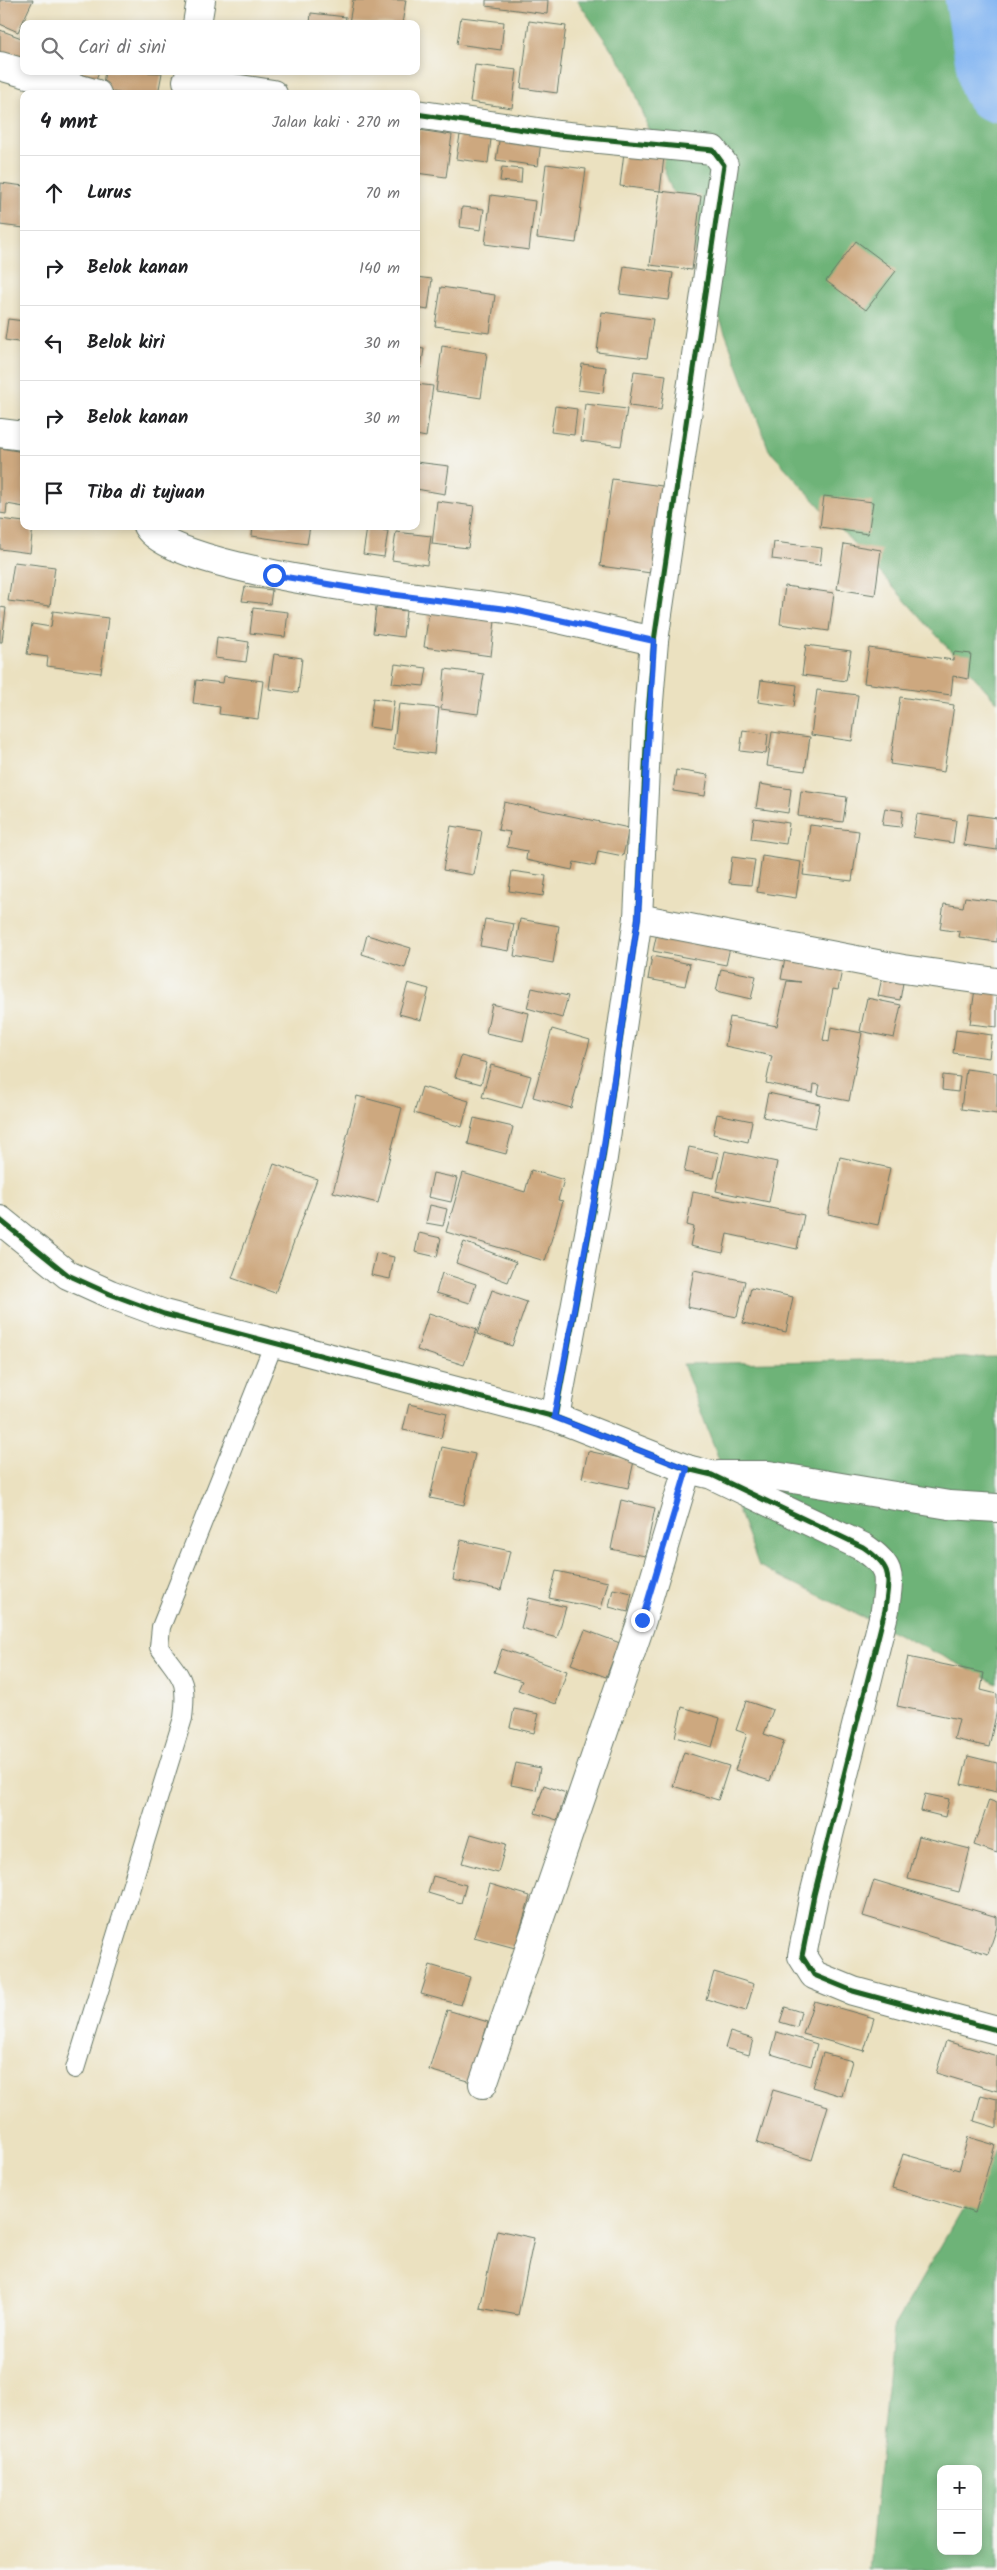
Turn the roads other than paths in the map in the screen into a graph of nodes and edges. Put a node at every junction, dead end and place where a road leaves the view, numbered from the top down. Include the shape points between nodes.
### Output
1 (201, 0) edge
2 (198, 20) edge
3 (0, 66) edge
4 (20, 72) edge
5 (31, 75) edge
6 (187, 82) edge
7 (83, 90) edge
8 (244, 90) edge
9 (420, 115) edge
10 (0, 433) edge
11 (20, 436) edge
12 (149, 530) edge
13 (654, 641) junction
14 (638, 918) junction
15 (997, 982) edge
16 (0, 1220) edge
17 (274, 1342) junction
18 (554, 1417) junction
19 (700, 1472) junction
20 (997, 1508) edge
21 (997, 2030) edge
22 (74, 2069) dead end
23 (483, 2084) dead end

1 - 2 street
3 - 4 street
5 - 7 street
6 - 8 street
9 - 13 street via 558,135 713,150 724,166
10 - 11 street
12 - 13 street via 184,551 274,575 514,610
13 - 14 street
14 - 15 street via 903,969
14 - 18 street via 602,1158
16 - 17 street via 68,1275 94,1287 164,1314
17 - 18 street
17 - 22 lane via 161,1627 159,1647 182,1675 186,1693 183,1718
18 - 19 street
19 - 20 street via 769,1475 949,1505
19 - 21 street via 863,1547 880,1559 889,1576 885,1610 812,1903 802,1956 814,1975 854,1991
19 - 23 street via 639,1630

